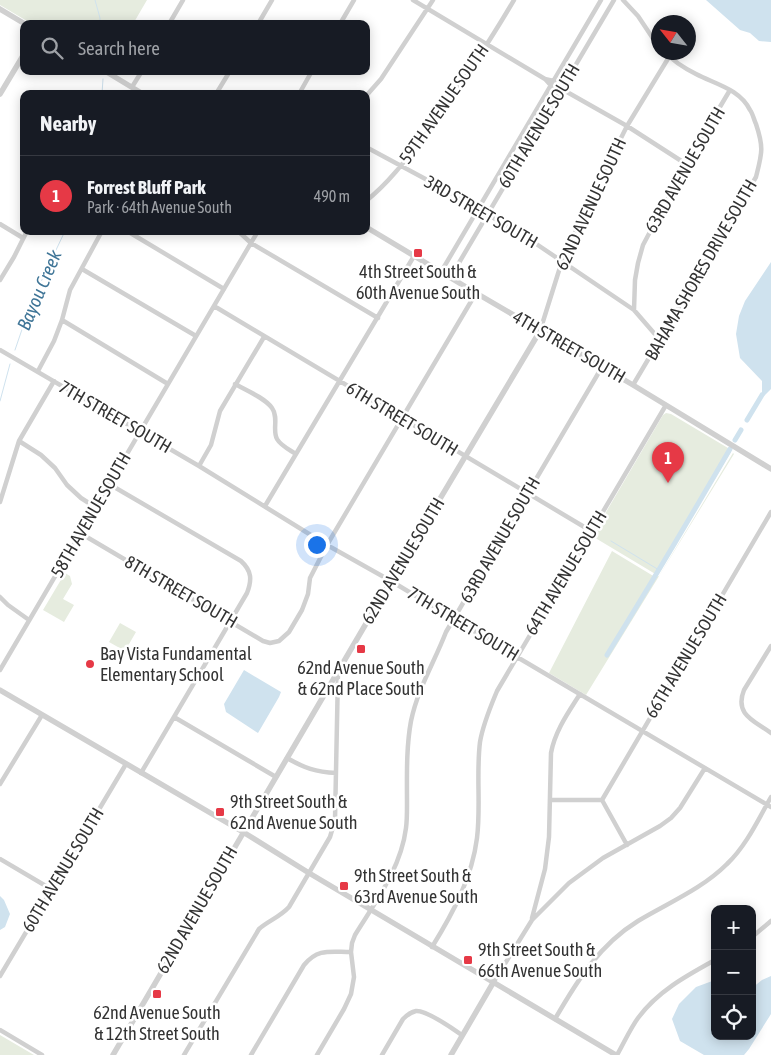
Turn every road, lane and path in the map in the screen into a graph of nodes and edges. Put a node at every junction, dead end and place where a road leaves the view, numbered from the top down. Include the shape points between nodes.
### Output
1 (184, 0) edge
2 (272, 0) edge
3 (354, 0) edge
4 (413, 0) edge
5 (433, 0) edge
6 (514, 0) edge
7 (601, 0) edge
8 (614, 0) edge
9 (623, 0) edge
10 (0, 9) edge
11 (428, 9) junction
12 (172, 20) edge
13 (260, 20) edge
14 (342, 20) edge
15 (20, 21) edge
16 (651, 36) edge
17 (487, 45) junction
18 (667, 60) edge
19 (673, 60) edge
20 (20, 61) edge
21 (112, 75) edge
22 (140, 75) edge
23 (228, 75) edge
24 (310, 75) edge
25 (545, 79) junction
26 (553, 80) junction
27 (550, 86) junction
28 (563, 86) junction
29 (132, 87) junction
30 (136, 90) edge
31 (218, 90) edge
32 (301, 90) edge
33 (730, 90) junction
34 (560, 91) junction
35 (370, 92) edge
36 (567, 92) junction
37 (0, 94) edge
38 (627, 126) junction
39 (370, 149) edge
40 (686, 164) junction
41 (402, 166) junction
42 (370, 198) edge
43 (478, 209) junction
44 (487, 214) junction
45 (0, 224) edge
46 (370, 229) edge
47 (25, 235) edge
48 (100, 235) edge
49 (134, 235) edge
50 (242, 235) edge
51 (256, 235) edge
52 (23, 238) junction
53 (251, 243) junction
54 (414, 256) junction
55 (562, 261) junction
56 (82, 269) junction
57 (440, 272) junction
58 (450, 278) junction
59 (0, 280) edge
60 (224, 289) junction
61 (476, 293) junction
62 (214, 306) junction
63 (634, 310) junction
64 (378, 318) junction
65 (62, 320) junction
66 (540, 331) junction
67 (196, 336) junction
68 (264, 337) junction
69 (660, 340) junction
70 (0, 350) edge
71 (602, 367) junction
72 (38, 371) junction
73 (54, 382) junction
74 (340, 382) junction
75 (168, 384) junction
76 (236, 384) junction
77 (633, 385) junction
78 (666, 405) junction
79 (402, 419) junction
80 (140, 432) junction
81 (19, 441) junction
82 (296, 454) junction
83 (465, 456) junction
84 (198, 466) junction
85 (771, 469) edge
86 (109, 484) junction
87 (528, 493) junction
88 (0, 502) edge
89 (265, 506) junction
90 (95, 507) junction
91 (771, 512) edge
92 (591, 531) junction
93 (80, 533) junction
94 (327, 545) junction
95 (391, 581) junction
96 (0, 597) edge
97 (454, 619) junction
98 (29, 620) junction
99 (230, 622) junction
100 (771, 646) edge
101 (517, 657) junction
102 (0, 670) edge
103 (338, 671) junction
104 (0, 690) edge
105 (580, 694) junction
106 (42, 715) junction
107 (174, 717) junction
108 (642, 730) junction
109 (771, 733) edge
110 (287, 758) junction
111 (126, 764) junction
112 (705, 768) junction
113 (141, 773) junction
114 (336, 773) junction
115 (276, 778) junction
116 (0, 784) edge
117 (771, 797) edge
118 (550, 800) junction
119 (602, 800) junction
120 (769, 806) edge
121 (243, 832) junction
122 (627, 845) junction
123 (0, 859) edge
124 (309, 873) junction
125 (51, 890) junction
126 (371, 910) junction
127 (532, 920) junction
128 (771, 921) edge
129 (756, 934) edge
130 (432, 946) junction
131 (351, 952) junction
132 (711, 962) edge
133 (0, 976) edge
134 (493, 982) junction
135 (555, 1019) junction
136 (0, 1030) edge
137 (462, 1035) junction
138 (42, 1055) edge
139 (113, 1055) edge
140 (184, 1055) edge
141 (251, 1055) edge
142 (317, 1055) edge
143 (382, 1055) edge
144 (451, 1055) edge
145 (616, 1055) edge

1 - 12 street
2 - 13 street
3 - 14 street
4 - 11 street
5 - 11 street
6 - 17 street, 59TH AVENUE SOUTH
7 - 26 street, 60TH AVENUE SOUTH
8 - 28 street, 60TH AVENUE SOUTH
9 - 16 street
10 - 15 street
11 - 17 street
11 - 35 street
17 - 25 street
17 - 41 street, 59TH AVENUE SOUTH
18 - 38 street, 62ND AVENUE SOUTH
19 - 33 street, BAHAMA SHORES DRIVE SOUTH
20 - 37 street
21 - 29 street
22 - 29 street
23 - 31 street
24 - 32 street
25 - 26 street
25 - 27 street
26 - 27 street, 60TH AVENUE SOUTH
26 - 28 street
27 - 34 street
27 - 43 street, 60TH AVENUE SOUTH
28 - 34 street, 60TH AVENUE SOUTH
28 - 36 street
29 - 30 street
33 - 40 street, 63RD AVENUE SOUTH
33 - 69 street, BAHAMA SHORES DRIVE SOUTH via 750,108 762,141 756,177
34 - 36 street
34 - 44 street, 60TH AVENUE SOUTH
36 - 38 street
38 - 40 street
38 - 55 street, 62ND AVENUE SOUTH
39 - 41 street, 3RD STREET SOUTH
40 - 63 street, 63RD AVENUE SOUTH via 643,245 635,280
41 - 42 street, 59TH AVENUE SOUTH
41 - 43 street, 3RD STREET SOUTH
43 - 44 street, 3RD STREET SOUTH
43 - 57 street, 60TH AVENUE SOUTH
44 - 55 street, 3RD STREET SOUTH
44 - 58 street, 60TH AVENUE SOUTH
45 - 52 street
46 - 54 street, 4TH STREET SOUTH
47 - 52 street
48 - 56 street
49 - 60 street
50 - 53 street
51 - 53 street, 58TH AVENUE SOUTH
52 - 59 street
53 - 60 street, 58TH AVENUE SOUTH
53 - 64 street
54 - 57 street, 4TH STREET SOUTH
54 - 64 street
55 - 63 street, 3RD STREET SOUTH
55 - 66 street, 62ND AVENUE SOUTH
56 - 65 street via 70,290
56 - 67 street
57 - 58 street, 4TH STREET SOUTH
58 - 61 street, 4TH STREET SOUTH
60 - 62 street, 58TH AVENUE SOUTH
61 - 66 street, 4TH STREET SOUTH
61 - 79 street, 8TH STREET SOUTH
62 - 67 street, 58TH AVENUE SOUTH
62 - 68 street, 6TH STREET SOUTH
63 - 69 street, 3RD STREET SOUTH
64 - 74 street
65 - 72 street
65 - 75 street
66 - 71 street, 4TH STREET SOUTH
66 - 83 street, 62ND AVENUE SOUTH
67 - 75 street, 58TH AVENUE SOUTH
68 - 74 street, 6TH STREET SOUTH
68 - 76 street
69 - 77 street, BAHAMA SHORES DRIVE SOUTH
70 - 72 street, 7TH STREET SOUTH
71 - 77 street, 4TH STREET SOUTH
71 - 87 street, 63RD AVENUE SOUTH
72 - 73 street, 7TH STREET SOUTH
73 - 80 street, 7TH STREET SOUTH
73 - 81 street
74 - 79 street, 6TH STREET SOUTH
74 - 82 street
75 - 80 street, 58TH AVENUE SOUTH
76 - 82 street via 272,407 278,440
76 - 84 street via 220,411 211,444
77 - 78 street, 4TH STREET SOUTH
78 - 85 street, 4TH STREET SOUTH
78 - 92 street, 64TH AVENUE SOUTH
79 - 83 street, 6TH STREET SOUTH
79 - 94 street, 8TH STREET SOUTH
80 - 84 street, 7TH STREET SOUTH
80 - 86 street, 58TH AVENUE SOUTH
81 - 88 street
81 - 90 street via 42,455 67,485
82 - 89 street
83 - 87 street, 6TH STREET SOUTH
83 - 95 street, 62ND AVENUE SOUTH
84 - 89 street, 7TH STREET SOUTH
86 - 90 street, 58TH AVENUE SOUTH
86 - 99 street via 241,561 251,577 250,585
87 - 92 street, 6TH STREET SOUTH
87 - 97 street, 63RD AVENUE SOUTH
89 - 94 street, 7TH STREET SOUTH
90 - 93 street, 58TH AVENUE SOUTH
91 - 108 street, 66TH AVENUE SOUTH
92 - 101 street, 64TH AVENUE SOUTH
93 - 98 street, 58TH AVENUE SOUTH
93 - 99 street, 8TH STREET SOUTH
94 - 95 street, 7TH STREET SOUTH
94 - 99 street, 8TH STREET SOUTH via 310,578 308,594 299,614 279,642 270,643
95 - 97 street, 7TH STREET SOUTH
95 - 103 street, 62ND AVENUE SOUTH
96 - 98 street
97 - 101 street, 7TH STREET SOUTH
97 - 126 street, 63RD AVENUE SOUTH via 416,701 409,736 403,844 397,864
98 - 102 street, 58TH AVENUE SOUTH
99 - 107 street
100 - 109 street via 744,690 741,703 745,714
101 - 105 street, 7TH STREET SOUTH
101 - 130 street, 64TH AVENUE SOUTH via 497,691 480,742 474,857 460,898
103 - 110 street, 62ND AVENUE SOUTH
103 - 114 street
104 - 106 street
105 - 108 street, 7TH STREET SOUTH
105 - 118 street via 553,742
106 - 111 street
106 - 116 street
107 - 113 street
107 - 115 street
108 - 112 street, 7TH STREET SOUTH
108 - 119 street, 66TH AVENUE SOUTH
110 - 114 street via 310,769
110 - 115 street, 62ND AVENUE SOUTH
111 - 113 street
111 - 125 street, 60TH AVENUE SOUTH
112 - 120 street, 7TH STREET SOUTH
112 - 122 street via 671,818
113 - 121 street
114 - 124 street via 333,829
115 - 121 street, 62ND AVENUE SOUTH
117 - 120 street
118 - 119 street
118 - 127 street via 545,869
119 - 122 street
120 - 135 street via 740,850 715,876 636,922 598,954
121 - 124 street
121 - 139 street, 62ND AVENUE SOUTH
122 - 127 street via 569,882
123 - 125 street
124 - 126 street
124 - 140 street via 289,908 259,929
125 - 133 street, 60TH AVENUE SOUTH
126 - 130 street
126 - 131 street, 63RD AVENUE SOUTH via 355,935
127 - 134 street
128 - 129 street
130 - 134 street
131 - 141 street via 318,953 310,957
131 - 142 street, 63RD AVENUE SOUTH via 354,977 351,994
132 - 145 street via 680,979 657,998 638,1018
134 - 135 street
134 - 137 street
135 - 145 street
136 - 138 street
137 - 143 street via 428,1014 415,1012 403,1019
137 - 144 street

